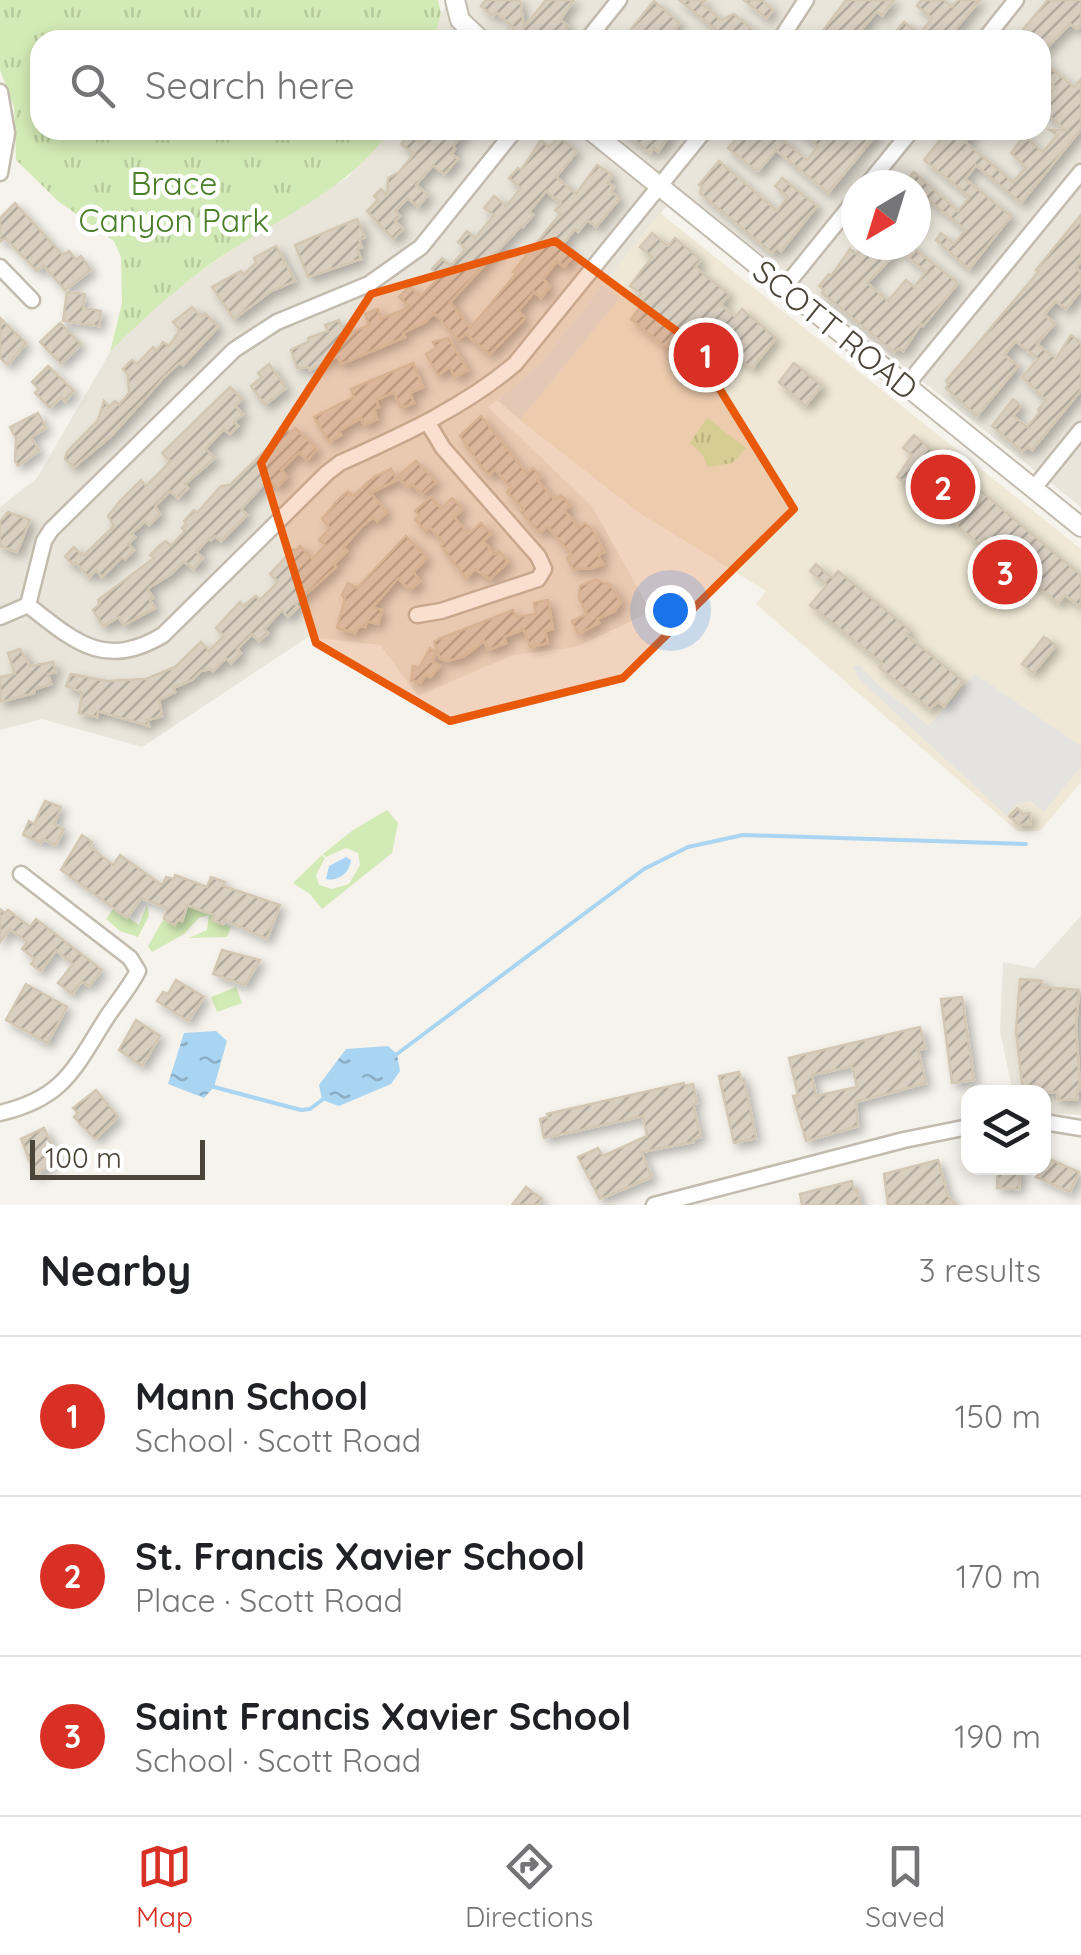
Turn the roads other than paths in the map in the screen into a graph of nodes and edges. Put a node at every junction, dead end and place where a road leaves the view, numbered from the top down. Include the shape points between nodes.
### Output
1 (455, 0) edge
2 (619, 0) edge
3 (806, 0) edge
4 (1016, 0) edge
5 (470, 30) edge
6 (595, 30) edge
7 (786, 30) edge
8 (992, 30) edge
9 (0, 92) edge
10 (506, 140) edge
11 (602, 140) edge
12 (697, 140) edge
13 (904, 140) edge
14 (879, 170) edge
15 (1081, 172) edge
16 (0, 173) edge
17 (659, 186) junction
18 (841, 217) edge
19 (0, 266) edge
20 (783, 289) junction
21 (32, 300) dead end
22 (905, 387) junction
23 (428, 423) junction
24 (1081, 430) edge
25 (1034, 488) junction
26 (1081, 527) edge
27 (28, 605) junction
28 (418, 615) dead end
29 (0, 617) edge
30 (21, 874) dead end
31 (0, 1114) edge
32 (1051, 1123) edge
33 (961, 1128) edge
34 (1081, 1128) edge
35 (654, 1205) edge

1 - 5 street
2 - 6 street
3 - 7 street
4 - 8 street
9 - 16 street via 7,132
10 - 27 street via 420,247 394,269 278,322 234,350 51,530
11 - 17 street, SCOTT ROAD
12 - 17 street
13 - 14 street
15 - 22 street
17 - 20 street, SCOTT ROAD
17 - 23 street via 515,364
18 - 20 street
19 - 21 street
20 - 22 street, SCOTT ROAD
22 - 25 street, SCOTT ROAD
23 - 27 street via 327,472 147,645 131,652 82,644
23 - 28 street via 544,570 538,579
24 - 25 street
25 - 26 street, SCOTT ROAD
27 - 29 street
30 - 31 street via 135,962 138,971 71,1074 51,1094
32 - 34 street
33 - 35 street

